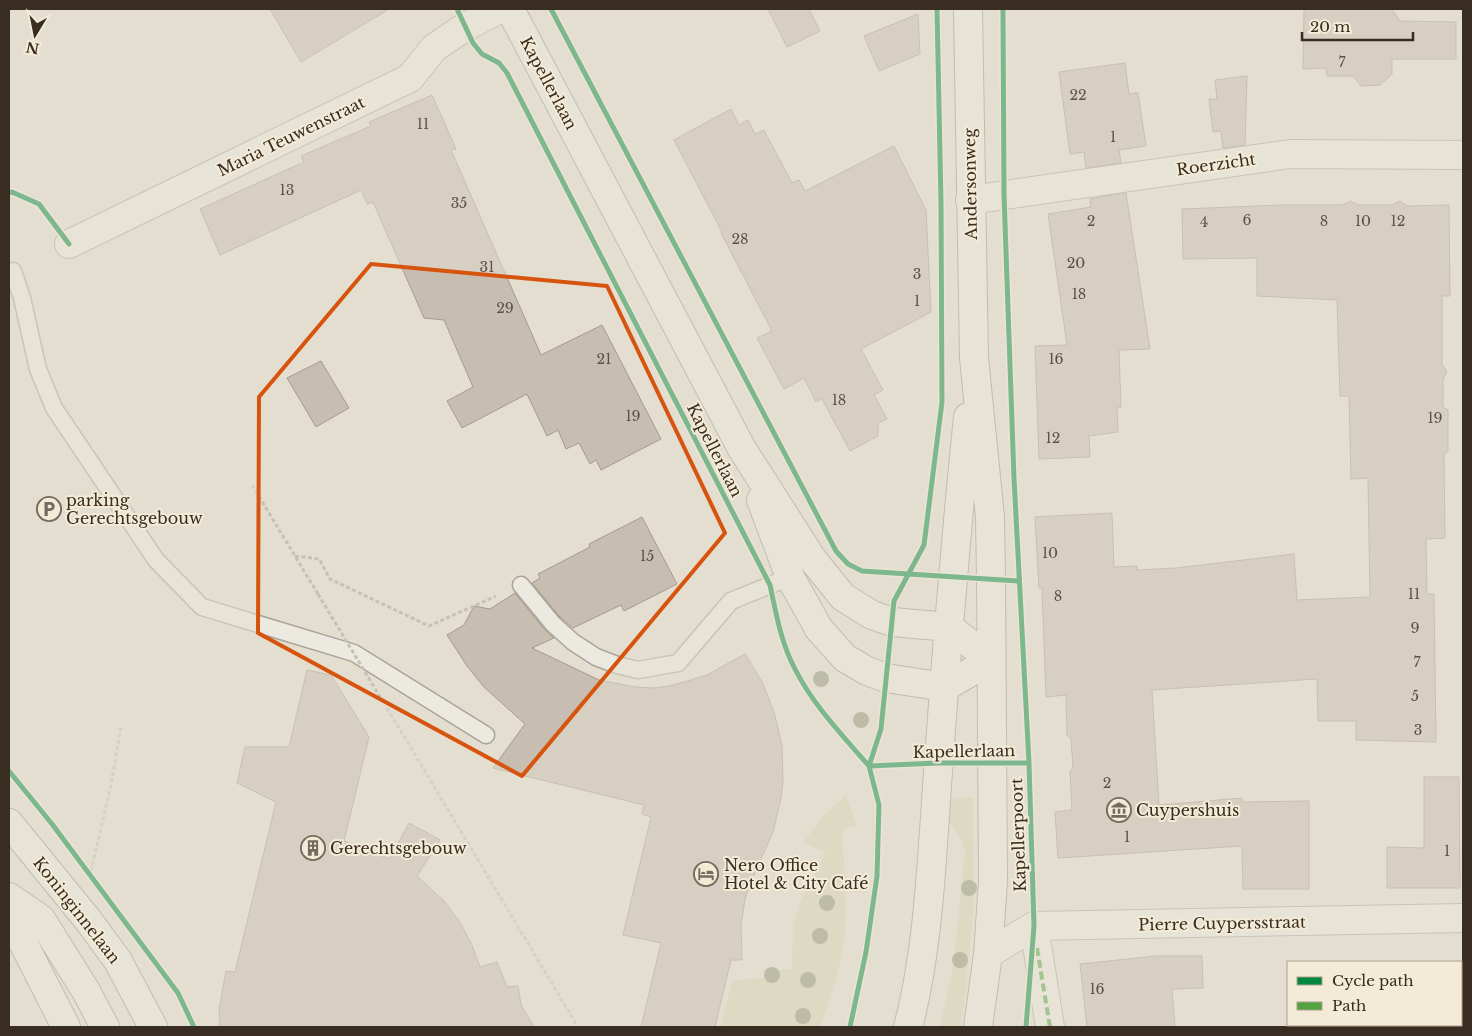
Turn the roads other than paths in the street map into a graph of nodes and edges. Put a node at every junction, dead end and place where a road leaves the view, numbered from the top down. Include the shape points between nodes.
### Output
1 (500, 9) edge
2 (510, 9) edge
3 (968, 9) edge
4 (1463, 155) edge
5 (970, 200) junction
6 (69, 244) dead end
7 (13, 271) dead end
8 (974, 358) junction
9 (742, 449) junction
10 (790, 576) junction
11 (521, 585) road end
12 (949, 627) junction
13 (990, 660) junction
14 (945, 687) junction
15 (486, 735) dead end
16 (9, 823) edge
17 (9, 897) edge
18 (9, 915) edge
19 (1463, 918) edge
20 (1034, 926) junction
21 (988, 954) junction
22 (66, 1027) edge
23 (104, 1027) edge
24 (153, 1027) edge
25 (908, 1027) edge
26 (978, 1027) edge
27 (1050, 1027) edge

1 - 6 street, Maria Teuwenstraat via 434,48 410,78
2 - 9 street, Kapellerlaan
3 - 5 street, Andersonweg
4 - 5 street, Roerzicht via 1290,154
5 - 8 street, Andersonweg
7 - 15 lane via 38,369 54,408 156,560 202,607 354,653
8 - 12 street, Andersonweg
8 - 13 street, Andersonweg via 990,516
9 - 10 street, Kapellerlaan
9 - 12 street, Kapellerlaan via 813,560 843,597 872,615 892,622
10 - 11 lane via 731,601 678,663 638,670 596,657 573,642 553,624
10 - 14 street, Kapellerlaan via 819,629 845,658 886,678
12 - 13 street
12 - 14 street, Andersonweg
13 - 14 street
13 - 21 street, Kapellerpoort via 992,880
14 - 25 street via 925,925
16 - 24 street, Koninginnelaan via 118,961
17 - 23 street, Koninginnelaan via 41,919 86,991
18 - 22 street
19 - 20 street, Pierre Cuypersstraat
20 - 21 street
20 - 27 street
21 - 26 street, Kapellerpoort

